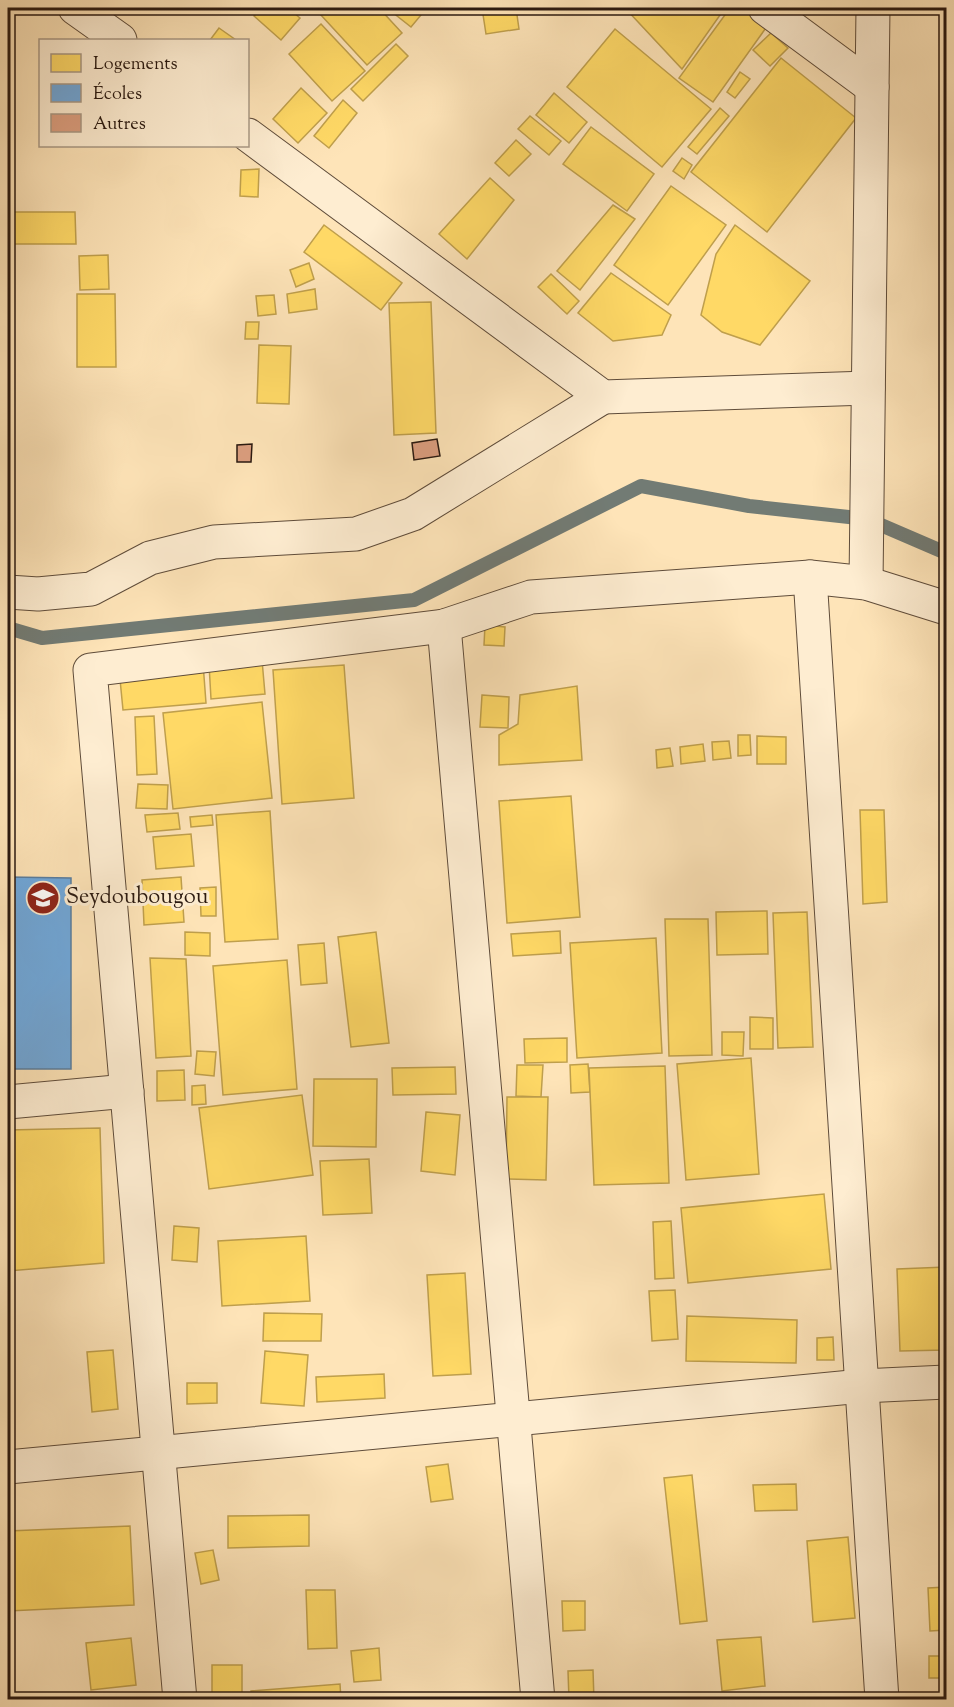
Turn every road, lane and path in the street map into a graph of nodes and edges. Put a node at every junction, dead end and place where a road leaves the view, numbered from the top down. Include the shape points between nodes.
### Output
1 (75, 8) edge
2 (765, 8) edge
3 (873, 8) edge
4 (119, 39) edge
5 (872, 87) junction
6 (249, 136) edge
7 (868, 388) junction
8 (603, 397) junction
9 (810, 577) junction
10 (866, 583) junction
11 (8, 592) edge
12 (946, 608) edge
13 (444, 626) junction
14 (127, 1091) junction
15 (8, 1102) edge
16 (946, 1382) edge
17 (862, 1386) junction
18 (514, 1419) junction
19 (159, 1453) junction
20 (8, 1467) edge
21 (180, 1700) edge
22 (538, 1700) edge
23 (882, 1700) edge

1 - 4 street
2 - 5 street
3 - 5 street
5 - 7 street
6 - 8 street
7 - 8 street
7 - 10 street
8 - 11 street via 413,514 356,534 214,542 150,558 91,590
9 - 10 street
9 - 13 street via 531,597
9 - 17 street
10 - 12 street
13 - 14 street via 90,670
13 - 18 street
14 - 15 street
14 - 19 street
16 - 17 street
17 - 18 street
17 - 23 street
18 - 19 street
18 - 22 street
19 - 20 street
19 - 21 street

